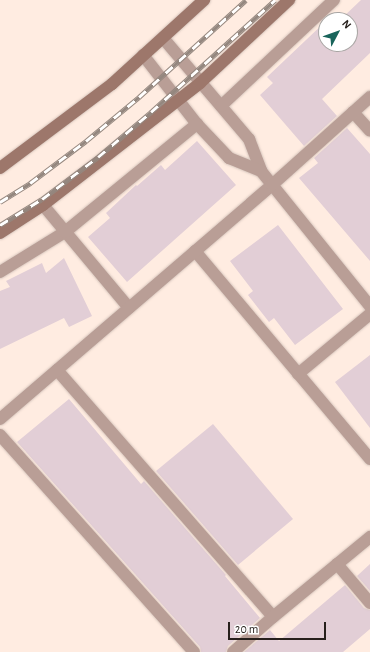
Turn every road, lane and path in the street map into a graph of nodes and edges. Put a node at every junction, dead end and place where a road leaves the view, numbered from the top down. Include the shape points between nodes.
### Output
1 (204, 0) edge
2 (289, 0) edge
3 (334, 0) edge
4 (163, 38) junction
5 (143, 55) junction
6 (200, 83) junction
7 (370, 97) edge
8 (178, 100) junction
9 (221, 106) junction
10 (353, 112) junction
11 (197, 124) junction
12 (370, 131) edge
13 (0, 168) edge
14 (261, 171) junction
15 (272, 184) junction
16 (43, 205) junction
17 (0, 232) edge
18 (65, 232) junction
19 (194, 251) junction
20 (0, 272) edge
21 (370, 306) edge
22 (129, 308) junction
23 (370, 314) edge
24 (57, 370) junction
25 (298, 374) junction
26 (0, 419) edge
27 (0, 435) edge
28 (370, 459) edge
29 (370, 537) edge
30 (337, 564) junction
31 (370, 603) edge
32 (273, 617) junction
33 (194, 652) edge
34 (233, 652) edge

1 - 4 main road
2 - 6 main road
3 - 9 street
4 - 5 main road
4 - 6 street
5 - 8 street
5 - 13 main road via 112,84
6 - 8 main road
6 - 9 street
7 - 10 street
8 - 11 street
8 - 16 main road
9 - 14 street via 249,139
10 - 12 street
10 - 15 street
11 - 14 street via 229,158
11 - 18 street
14 - 15 street
15 - 19 street
15 - 21 street
16 - 17 main road
16 - 18 street
18 - 20 street
18 - 22 street
19 - 22 street
19 - 25 street
22 - 24 street
23 - 25 street
24 - 26 street
24 - 32 street
25 - 28 street
27 - 33 street
29 - 30 street
30 - 31 street
30 - 32 street
32 - 34 street

